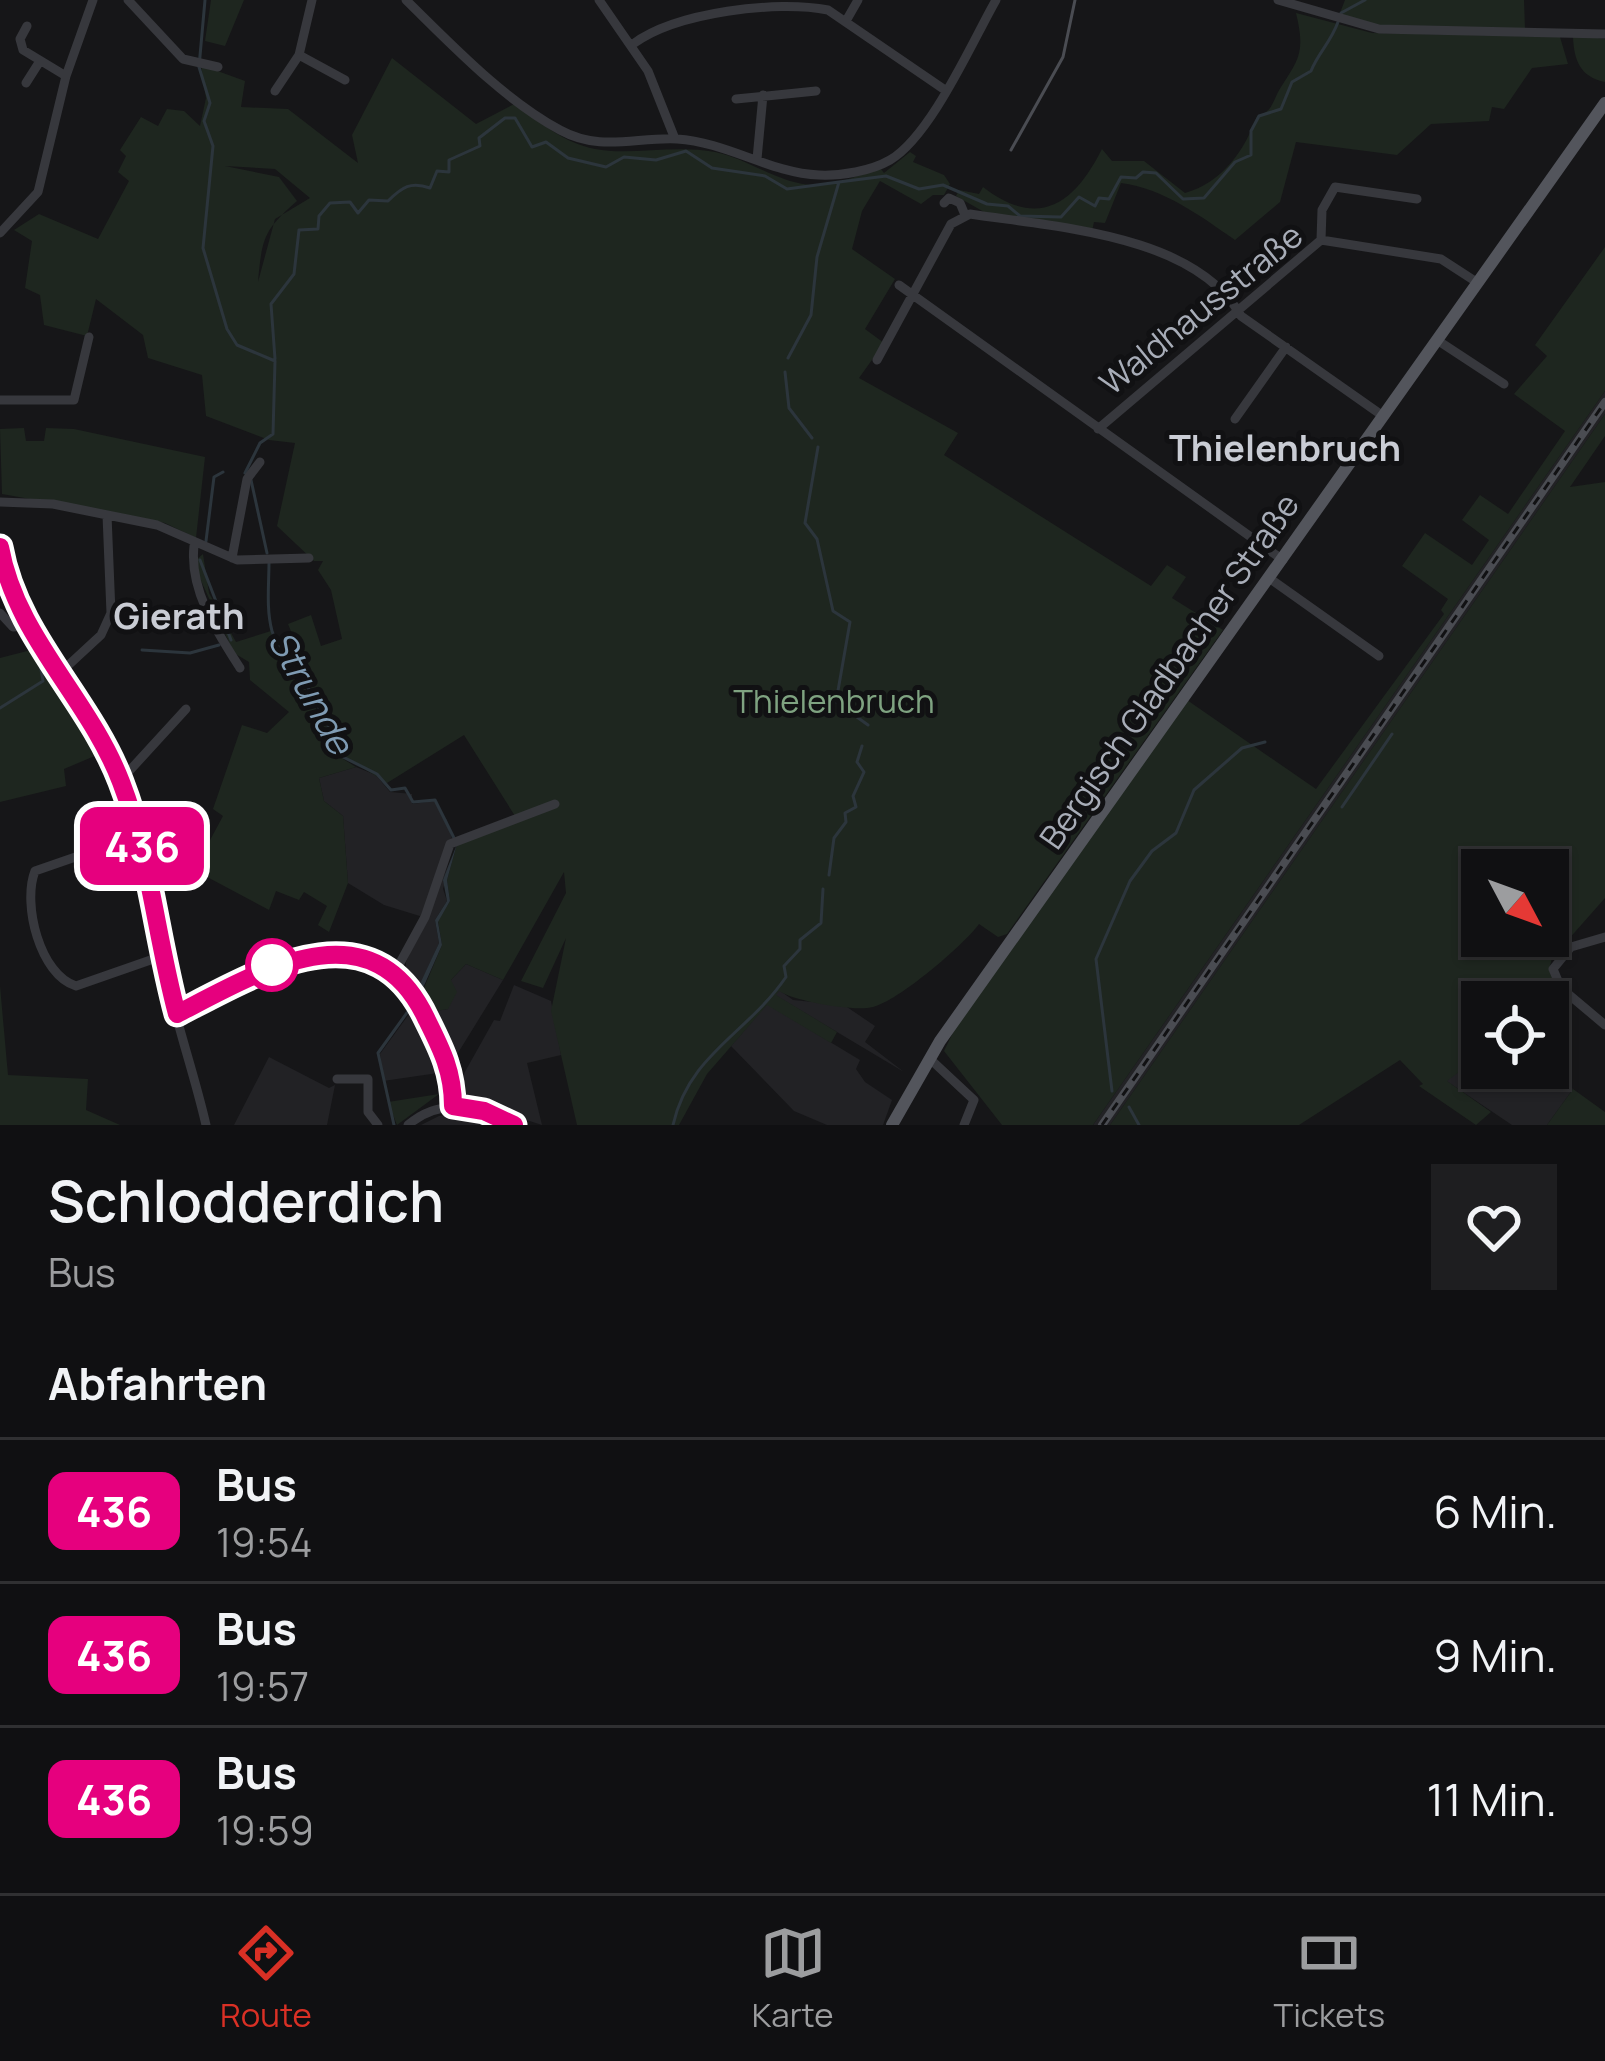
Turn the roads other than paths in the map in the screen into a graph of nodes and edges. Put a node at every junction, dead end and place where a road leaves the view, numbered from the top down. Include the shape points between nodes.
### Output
1 (93, 0) edge
2 (128, 0) edge
3 (312, 0) edge
4 (406, 0) edge
5 (598, 0) edge
6 (857, 0) edge
7 (996, 0) edge
8 (1278, 0) edge
9 (791, 2) edge
10 (846, 21) junction
11 (27, 26) dead end
12 (1605, 34) edge
13 (633, 44) junction
14 (298, 55) junction
15 (40, 61) junction
16 (218, 67) dead end
17 (66, 76) junction
18 (345, 80) dead end
19 (26, 83) dead end
20 (945, 90) junction
21 (275, 91) dead end
22 (816, 91) dead end
23 (764, 95) junction
24 (736, 99) dead end
25 (1605, 104) edge
26 (675, 139) junction
27 (757, 159) junction
28 (1417, 199) dead end
29 (944, 202) dead end
30 (965, 215) junction
31 (0, 233) edge
32 (1321, 241) junction
33 (1478, 283) junction
34 (898, 285) dead end
35 (910, 296) junction
36 (1238, 311) junction
37 (89, 337) dead end
38 (1437, 340) junction
39 (1286, 347) junction
40 (877, 360) dead end
41 (1504, 385) dead end
42 (0, 400) edge
43 (1383, 416) junction
44 (1235, 419) dead end
45 (1098, 429) junction
46 (260, 462) dead end
47 (0, 502) edge
48 (107, 515) junction
49 (194, 546) junction
50 (0, 547) edge
51 (309, 558) dead end
52 (232, 559) junction
53 (1282, 560) junction
54 (1269, 578) junction
55 (0, 613) edge
56 (26, 626) junction
57 (1379, 656) dead end
58 (240, 668) dead end
59 (61, 672) junction
60 (186, 709) dead end
61 (121, 780) junction
62 (555, 804) dead end
63 (139, 835) junction
64 (1605, 937) edge
65 (162, 956) junction
66 (394, 972) junction
67 (177, 1014) junction
68 (1605, 1025) edge
69 (928, 1058) junction
70 (338, 1079) dead end
71 (453, 1106) junction
72 (206, 1125) edge
73 (378, 1125) edge
74 (408, 1125) edge
75 (514, 1125) edge
76 (892, 1125) edge
77 (964, 1125) edge

1 - 17 street
2 - 16 street via 166,45
3 - 14 street
4 - 26 street via 565,133 608,145
5 - 13 street
6 - 10 street
7 - 20 street
8 - 12 street via 1338,21 1434,33
9 - 10 street
9 - 13 street via 709,16
10 - 20 street
11 - 15 street via 23,50
13 - 26 street
14 - 18 street
14 - 21 street
15 - 17 street
15 - 19 street
17 - 31 street via 38,192
20 - 27 street via 918,132 880,165 822,175
22 - 23 street
23 - 24 street
23 - 27 street
25 - 33 main road, Bergisch Gladbacher Straße
26 - 27 street
28 - 32 street via 1335,187 1322,210
29 - 30 street via 960,203
30 - 35 street via 951,224
30 - 36 street via 1151,246 1231,297
32 - 33 street, Waldhausstraße via 1441,259
32 - 36 street, Waldhausstraße
33 - 38 main road, Bergisch Gladbacher Straße
34 - 35 street
35 - 40 street
35 - 45 street
36 - 39 street
36 - 45 street, Waldhausstraße
37 - 42 street via 74,400
38 - 41 street
38 - 43 main road, Bergisch Gladbacher Straße
39 - 43 street
39 - 44 street
43 - 53 main road, Bergisch Gladbacher Straße
45 - 53 street
46 - 52 street via 248,477
47 - 48 street
48 - 49 street via 157,525
48 - 59 street via 111,613
49 - 52 street
49 - 58 street via 202,597
50 - 56 street
51 - 52 street
53 - 54 main road, Bergisch Gladbacher Straße
54 - 57 street
54 - 69 main road, Bergisch Gladbacher Straße
55 - 56 street
56 - 59 street
59 - 61 street
60 - 61 street
61 - 63 street
62 - 66 street via 454,842
63 - 65 street
63 - 65 street via 35,872 37,927 46,958 76,986
64 - 68 street via 1570,947 1553,969 1562,988
65 - 67 street
66 - 67 street via 349,956 293,960
66 - 71 street via 416,997 451,1069
67 - 72 street
69 - 76 main road, Bergisch Gladbacher Straße
69 - 77 street via 974,1100
70 - 73 street via 368,1079 368,1112
71 - 74 street
71 - 75 street

